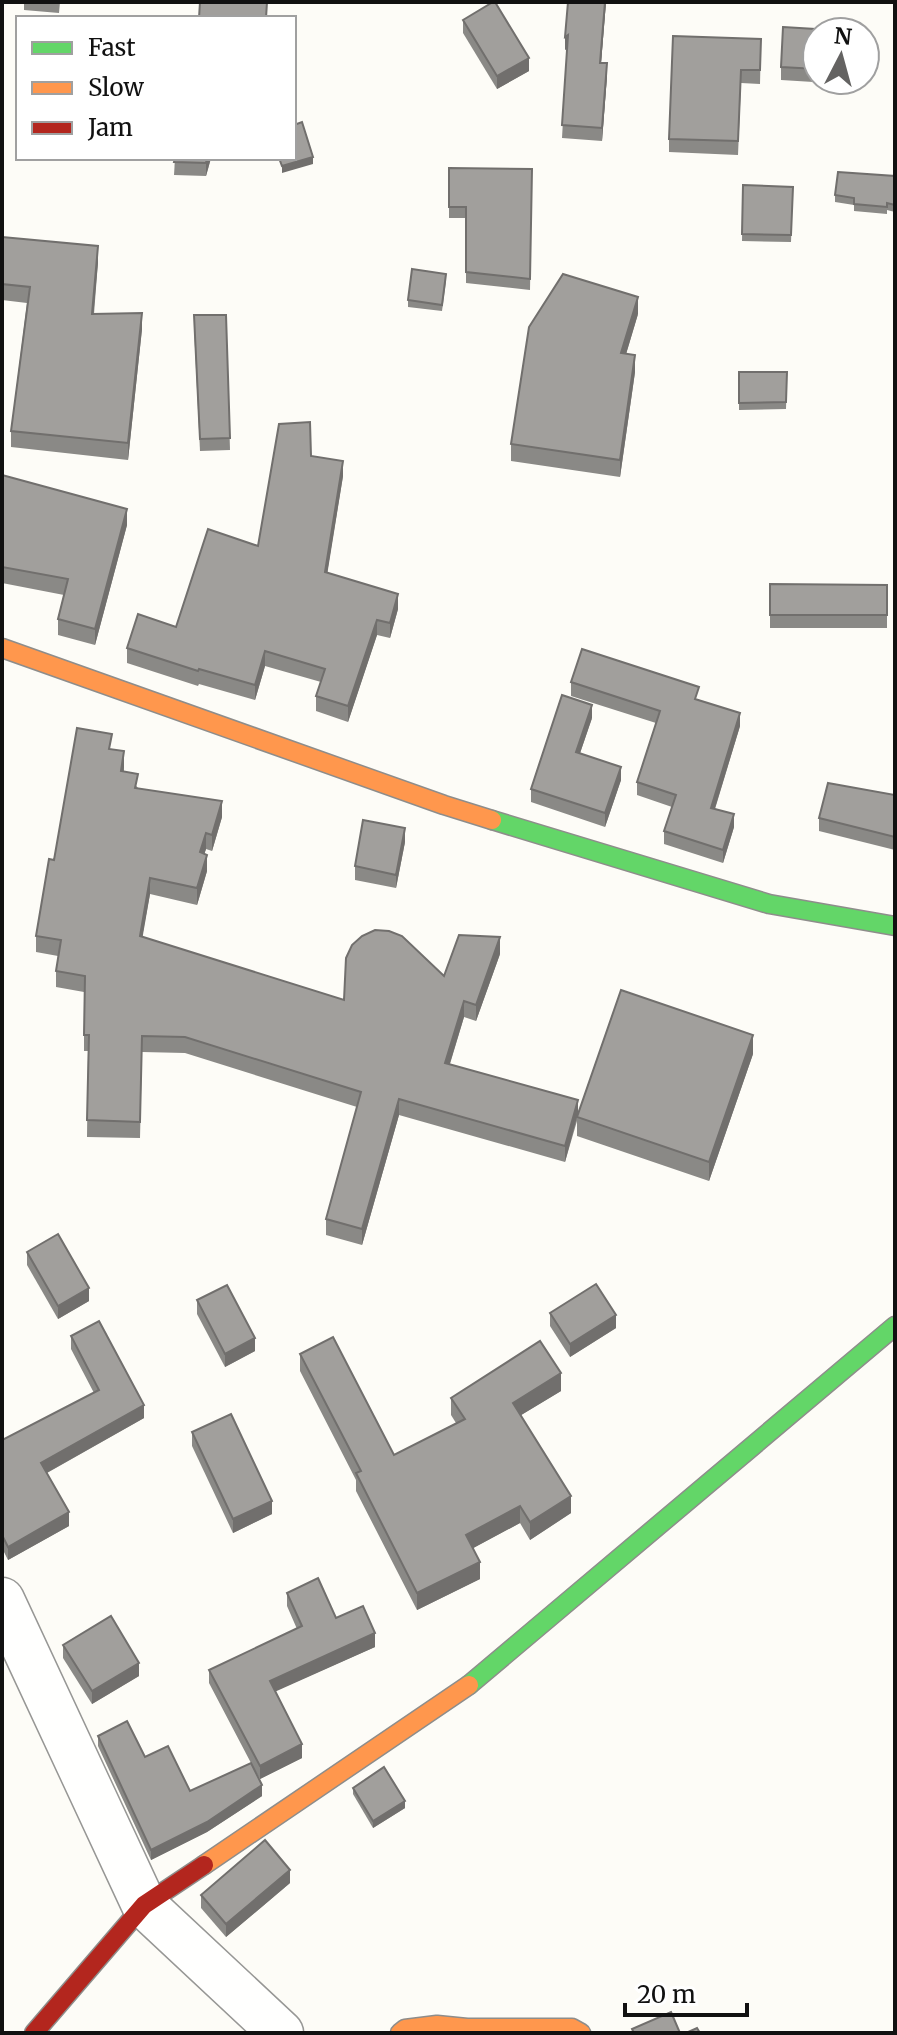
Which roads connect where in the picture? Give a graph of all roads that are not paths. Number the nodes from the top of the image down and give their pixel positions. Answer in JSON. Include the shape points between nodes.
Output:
{"nodes":[{"id":1,"x":2,"y":648,"type":"edge"},
{"id":2,"x":895,"y":926,"type":"edge"},
{"id":3,"x":895,"y":1326,"type":"edge"},
{"id":4,"x":2,"y":1600,"type":"edge"},
{"id":5,"x":144,"y":1905,"type":"junction"},
{"id":6,"x":34,"y":2033,"type":"edge"},
{"id":7,"x":281,"y":2033,"type":"edge"},
{"id":8,"x":400,"y":2033,"type":"edge"},
{"id":9,"x":581,"y":2033,"type":"edge"}],
"edges":[{"from":1,"to":2,"type":"street","via":[[444,805],[769,904]]},
{"from":3,"to":5,"type":"street","via":[[462,1691]]},
{"from":4,"to":5,"type":"street"},
{"from":5,"to":6,"type":"street"},
{"from":5,"to":7,"type":"street"},
{"from":8,"to":9,"type":"street","via":[[437,2025],[572,2028]]}]}
